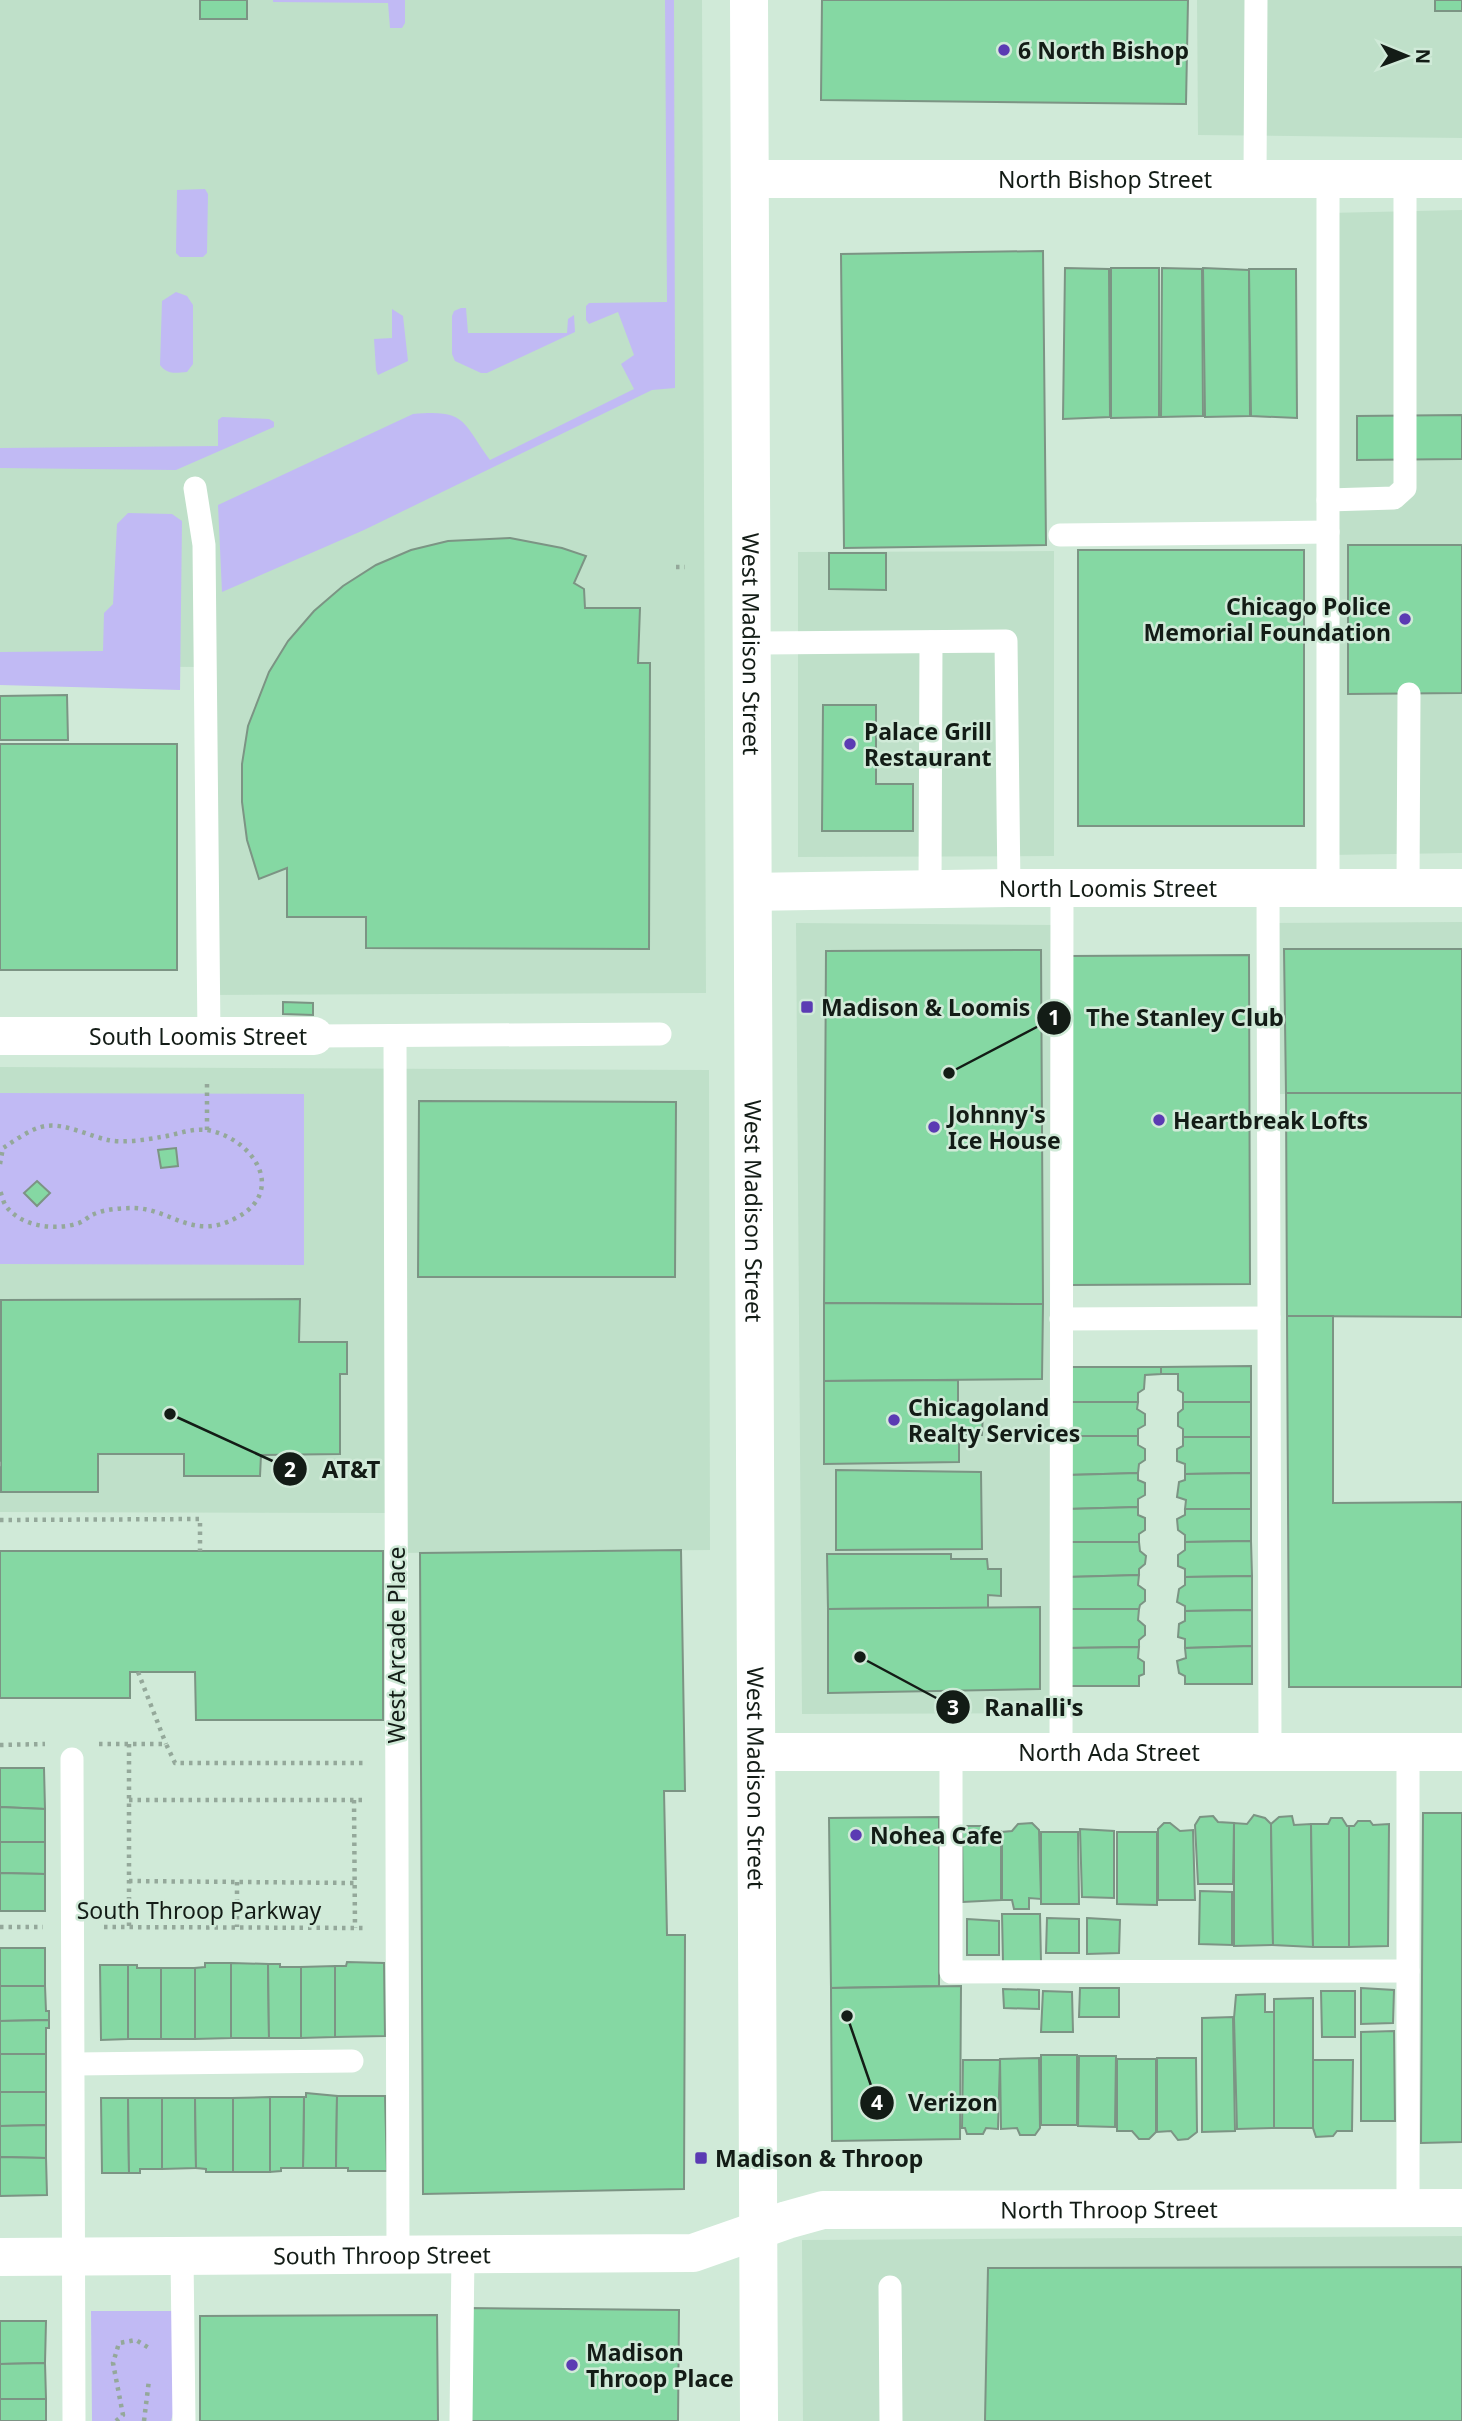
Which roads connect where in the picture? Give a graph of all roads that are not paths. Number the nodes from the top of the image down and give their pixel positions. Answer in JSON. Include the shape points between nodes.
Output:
{"nodes":[{"id":1,"x":749,"y":0,"type":"edge"},
{"id":2,"x":1256,"y":0,"type":"edge"},
{"id":3,"x":1255,"y":178,"type":"junction"},
{"id":4,"x":1462,"y":178,"type":"edge"},
{"id":5,"x":750,"y":179,"type":"junction"},
{"id":6,"x":1328,"y":179,"type":"junction"},
{"id":7,"x":1405,"y":179,"type":"junction"},
{"id":8,"x":195,"y":488,"type":"dead end"},
{"id":9,"x":1328,"y":500,"type":"junction"},
{"id":10,"x":1328,"y":532,"type":"junction"},
{"id":11,"x":1060,"y":535,"type":"dead end"},
{"id":12,"x":931,"y":642,"type":"junction"},
{"id":13,"x":752,"y":643,"type":"junction"},
{"id":14,"x":1409,"y":694,"type":"dead end"},
{"id":15,"x":1009,"y":888,"type":"junction"},
{"id":16,"x":1062,"y":888,"type":"junction"},
{"id":17,"x":1268,"y":888,"type":"junction"},
{"id":18,"x":1328,"y":888,"type":"junction"},
{"id":19,"x":1408,"y":888,"type":"junction"},
{"id":20,"x":1462,"y":888,"type":"edge"},
{"id":21,"x":930,"y":890,"type":"junction"},
{"id":22,"x":753,"y":892,"type":"junction"},
{"id":23,"x":660,"y":1034,"type":"dead end"},
{"id":24,"x":0,"y":1036,"type":"edge"},
{"id":25,"x":209,"y":1036,"type":"junction"},
{"id":26,"x":314,"y":1036,"type":"joint"},
{"id":27,"x":395,"y":1036,"type":"junction"},
{"id":28,"x":1269,"y":1318,"type":"junction"},
{"id":29,"x":1061,"y":1319,"type":"junction"},
{"id":30,"x":757,"y":1752,"type":"junction"},
{"id":31,"x":951,"y":1752,"type":"junction"},
{"id":32,"x":1061,"y":1752,"type":"junction"},
{"id":33,"x":1270,"y":1752,"type":"junction"},
{"id":34,"x":1408,"y":1752,"type":"junction"},
{"id":35,"x":1462,"y":1752,"type":"edge"},
{"id":36,"x":72,"y":1759,"type":"dead end"},
{"id":37,"x":1408,"y":1971,"type":"junction"},
{"id":38,"x":352,"y":2061,"type":"dead end"},
{"id":39,"x":74,"y":2064,"type":"junction"},
{"id":40,"x":1408,"y":2207,"type":"junction"},
{"id":41,"x":1462,"y":2208,"type":"edge"},
{"id":42,"x":758,"y":2230,"type":"junction"},
{"id":43,"x":398,"y":2253,"type":"junction"},
{"id":44,"x":463,"y":2253,"type":"junction"},
{"id":45,"x":182,"y":2256,"type":"junction"},
{"id":46,"x":0,"y":2257,"type":"edge"},
{"id":47,"x":74,"y":2257,"type":"junction"},
{"id":48,"x":890,"y":2287,"type":"dead end"},
{"id":49,"x":74,"y":2421,"type":"edge"},
{"id":50,"x":184,"y":2421,"type":"edge"},
{"id":51,"x":461,"y":2421,"type":"edge"},
{"id":52,"x":759,"y":2421,"type":"edge"},
{"id":53,"x":891,"y":2421,"type":"edge"}],
"edges":[{"from":1,"to":5,"type":"street","name":"West Madison Street"},
{"from":2,"to":3,"type":"lane"},
{"from":3,"to":5,"type":"street","name":"North Bishop Street"},
{"from":3,"to":6,"type":"street","name":"North Bishop Street"},
{"from":4,"to":7,"type":"street","name":"North Bishop Street"},
{"from":5,"to":13,"type":"street","name":"West Madison Street"},
{"from":6,"to":7,"type":"street","name":"North Bishop Street"},
{"from":6,"to":9,"type":"lane"},
{"from":7,"to":9,"type":"lane","via":[[1405,488],[1394,498]]},
{"from":8,"to":25,"type":"lane","via":[[204,545]]},
{"from":9,"to":10,"type":"lane"},
{"from":10,"to":11,"type":"lane"},
{"from":10,"to":18,"type":"lane"},
{"from":12,"to":13,"type":"lane"},
{"from":12,"to":15,"type":"lane","via":[[1006,641]]},
{"from":12,"to":21,"type":"lane"},
{"from":13,"to":22,"type":"street","name":"West Madison Street"},
{"from":14,"to":19,"type":"lane"},
{"from":15,"to":16,"type":"street","name":"North Loomis Street"},
{"from":15,"to":21,"type":"street","name":"North Loomis Street"},
{"from":16,"to":17,"type":"street","name":"North Loomis Street"},
{"from":16,"to":29,"type":"lane"},
{"from":17,"to":18,"type":"street","name":"North Loomis Street"},
{"from":17,"to":28,"type":"lane"},
{"from":18,"to":19,"type":"street","name":"North Loomis Street"},
{"from":19,"to":20,"type":"street","name":"North Loomis Street"},
{"from":21,"to":22,"type":"street","name":"North Loomis Street"},
{"from":22,"to":30,"type":"street","name":"West Madison Street"},
{"from":23,"to":27,"type":"lane","name":"South Loomis Street"},
{"from":24,"to":25,"type":"street","name":"South Loomis Street"},
{"from":25,"to":26,"type":"street","name":"South Loomis Street"},
{"from":26,"to":27,"type":"lane","name":"South Loomis Street"},
{"from":27,"to":43,"type":"lane","name":"West Arcade Place"},
{"from":28,"to":29,"type":"lane"},
{"from":28,"to":33,"type":"lane"},
{"from":29,"to":32,"type":"lane"},
{"from":30,"to":31,"type":"street","name":"North Ada Street"},
{"from":30,"to":42,"type":"street","name":"West Madison Street"},
{"from":31,"to":32,"type":"street","name":"North Ada Street"},
{"from":31,"to":37,"type":"lane","via":[[951,1972]]},
{"from":32,"to":33,"type":"street","name":"North Ada Street"},
{"from":33,"to":34,"type":"street","name":"North Ada Street"},
{"from":34,"to":35,"type":"street","name":"North Ada Street"},
{"from":34,"to":37,"type":"lane"},
{"from":36,"to":39,"type":"lane"},
{"from":37,"to":40,"type":"lane"},
{"from":38,"to":39,"type":"lane"},
{"from":39,"to":47,"type":"lane"},
{"from":40,"to":41,"type":"street","name":"North Throop Street"},
{"from":40,"to":42,"type":"street","name":"North Throop Street","via":[[823,2210]]},
{"from":42,"to":44,"type":"street","name":"South Throop Street","via":[[693,2253]]},
{"from":42,"to":52,"type":"street","name":"West Madison Street"},
{"from":43,"to":44,"type":"street","name":"South Throop Street"},
{"from":43,"to":45,"type":"street","name":"South Throop Street"},
{"from":44,"to":51,"type":"lane"},
{"from":45,"to":47,"type":"street","name":"South Throop Street"},
{"from":45,"to":50,"type":"lane"},
{"from":46,"to":47,"type":"street","name":"South Throop Street"},
{"from":47,"to":49,"type":"lane"},
{"from":48,"to":53,"type":"lane"}]}
